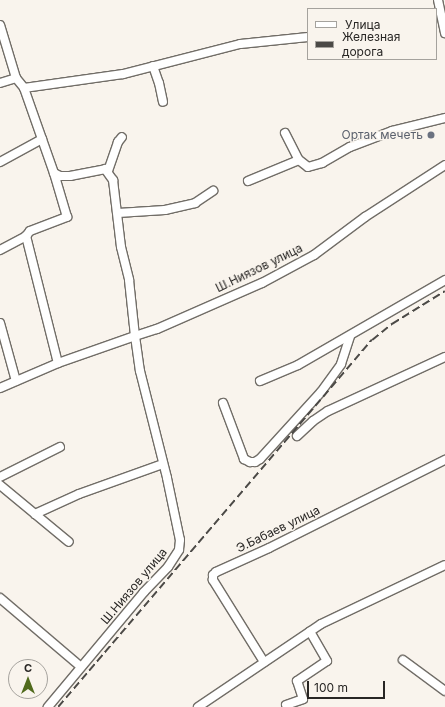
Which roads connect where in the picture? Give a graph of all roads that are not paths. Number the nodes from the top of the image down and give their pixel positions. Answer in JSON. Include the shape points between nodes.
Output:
{"nodes":[{"id":1,"x":438,"y":0,"type":"edge"},
{"id":2,"x":438,"y":17,"type":"edge"},
{"id":3,"x":0,"y":25,"type":"edge"},
{"id":4,"x":445,"y":33,"type":"edge"},
{"id":5,"x":307,"y":37,"type":"edge"},
{"id":6,"x":152,"y":66,"type":"junction"},
{"id":7,"x":16,"y":78,"type":"junction"},
{"id":8,"x":0,"y":83,"type":"edge"},
{"id":9,"x":24,"y":88,"type":"junction"},
{"id":10,"x":163,"y":102,"type":"dead end"},
{"id":11,"x":445,"y":118,"type":"edge"},
{"id":12,"x":285,"y":133,"type":"dead end"},
{"id":13,"x":122,"y":137,"type":"dead end"},
{"id":14,"x":42,"y":139,"type":"junction"},
{"id":15,"x":299,"y":160,"type":"junction"},
{"id":16,"x":0,"y":162,"type":"edge"},
{"id":17,"x":445,"y":165,"type":"edge"},
{"id":18,"x":108,"y":171,"type":"junction"},
{"id":19,"x":54,"y":173,"type":"junction"},
{"id":20,"x":248,"y":181,"type":"dead end"},
{"id":21,"x":213,"y":191,"type":"dead end"},
{"id":22,"x":118,"y":213,"type":"junction"},
{"id":23,"x":26,"y":236,"type":"junction"},
{"id":24,"x":0,"y":250,"type":"edge"},
{"id":25,"x":445,"y":280,"type":"edge"},
{"id":26,"x":0,"y":323,"type":"edge"},
{"id":27,"x":135,"y":336,"type":"junction"},
{"id":28,"x":350,"y":336,"type":"junction"},
{"id":29,"x":445,"y":357,"type":"edge"},
{"id":30,"x":58,"y":363,"type":"junction"},
{"id":31,"x":16,"y":381,"type":"junction"},
{"id":32,"x":260,"y":381,"type":"dead end"},
{"id":33,"x":0,"y":388,"type":"edge"},
{"id":34,"x":223,"y":403,"type":"dead end"},
{"id":35,"x":297,"y":436,"type":"dead end"},
{"id":36,"x":60,"y":447,"type":"dead end"},
{"id":37,"x":445,"y":460,"type":"edge"},
{"id":38,"x":163,"y":464,"type":"junction"},
{"id":39,"x":0,"y":477,"type":"edge"},
{"id":40,"x":0,"y":485,"type":"edge"},
{"id":41,"x":36,"y":514,"type":"junction"},
{"id":42,"x":69,"y":542,"type":"dead end"},
{"id":43,"x":445,"y":564,"type":"edge"},
{"id":44,"x":0,"y":598,"type":"edge"},
{"id":45,"x":310,"y":631,"type":"junction"},
{"id":46,"x":403,"y":660,"type":"dead end"},
{"id":47,"x":264,"y":662,"type":"junction"},
{"id":48,"x":81,"y":667,"type":"junction"},
{"id":49,"x":445,"y":691,"type":"edge"},
{"id":50,"x":286,"y":705,"type":"dead end"},
{"id":51,"x":48,"y":707,"type":"edge"},
{"id":52,"x":198,"y":707,"type":"edge"}],
"edges":[{"from":1,"to":2,"type":"street"},
{"from":2,"to":4,"type":"street"},
{"from":3,"to":7,"type":"street"},
{"from":5,"to":6,"type":"street","via":[[240,44]]},
{"from":6,"to":9,"type":"street","via":[[123,74]]},
{"from":6,"to":10,"type":"street","via":[[160,83]]},
{"from":7,"to":8,"type":"street"},
{"from":7,"to":9,"type":"street"},
{"from":9,"to":14,"type":"street"},
{"from":11,"to":15,"type":"street","via":[[392,131],[350,147],[322,163],[308,167]]},
{"from":12,"to":15,"type":"street"},
{"from":13,"to":18,"type":"street"},
{"from":14,"to":16,"type":"street"},
{"from":14,"to":19,"type":"street"},
{"from":15,"to":20,"type":"street"},
{"from":17,"to":27,"type":"street","name":"Ш.Ниязов улица","via":[[365,217],[314,255],[275,276],[157,329]]},
{"from":18,"to":19,"type":"street","via":[[91,170],[70,176]]},
{"from":18,"to":22,"type":"street","name":"Ш.Ниязов улица","via":[[113,180]]},
{"from":19,"to":23,"type":"street","via":[[67,217],[30,231]]},
{"from":21,"to":22,"type":"street","via":[[196,204],[165,210]]},
{"from":22,"to":27,"type":"street","name":"Ш.Ниязов улица"},
{"from":23,"to":24,"type":"street"},
{"from":23,"to":30,"type":"street"},
{"from":25,"to":28,"type":"street"},
{"from":26,"to":31,"type":"street"},
{"from":27,"to":30,"type":"street","name":"Ш.Ниязов улица"},
{"from":27,"to":38,"type":"street","name":"Ш.Ниязов улица","via":[[140,371]]},
{"from":28,"to":32,"type":"street","via":[[298,365]]},
{"from":28,"to":34,"type":"street","via":[[341,364],[320,392],[255,462],[244,459]]},
{"from":29,"to":35,"type":"street","via":[[328,411]]},
{"from":30,"to":31,"type":"street","name":"Ш.Ниязов улица"},
{"from":31,"to":33,"type":"street","name":"Ш.Ниязов улица"},
{"from":36,"to":39,"type":"street"},
{"from":37,"to":47,"type":"street","name":"Э.Бабаев улица","via":[[213,575],[213,580]]},
{"from":38,"to":41,"type":"street","via":[[85,491]]},
{"from":38,"to":48,"type":"street","name":"Ш.Ниязов улица","via":[[180,540],[179,550],[168,567]]},
{"from":40,"to":41,"type":"street"},
{"from":41,"to":42,"type":"street"},
{"from":43,"to":45,"type":"street","via":[[353,607]]},
{"from":44,"to":48,"type":"street"},
{"from":45,"to":47,"type":"street"},
{"from":45,"to":50,"type":"street","via":[[327,661],[297,681],[303,699]]},
{"from":46,"to":49,"type":"street"},
{"from":47,"to":52,"type":"street"},
{"from":48,"to":51,"type":"street"}]}
